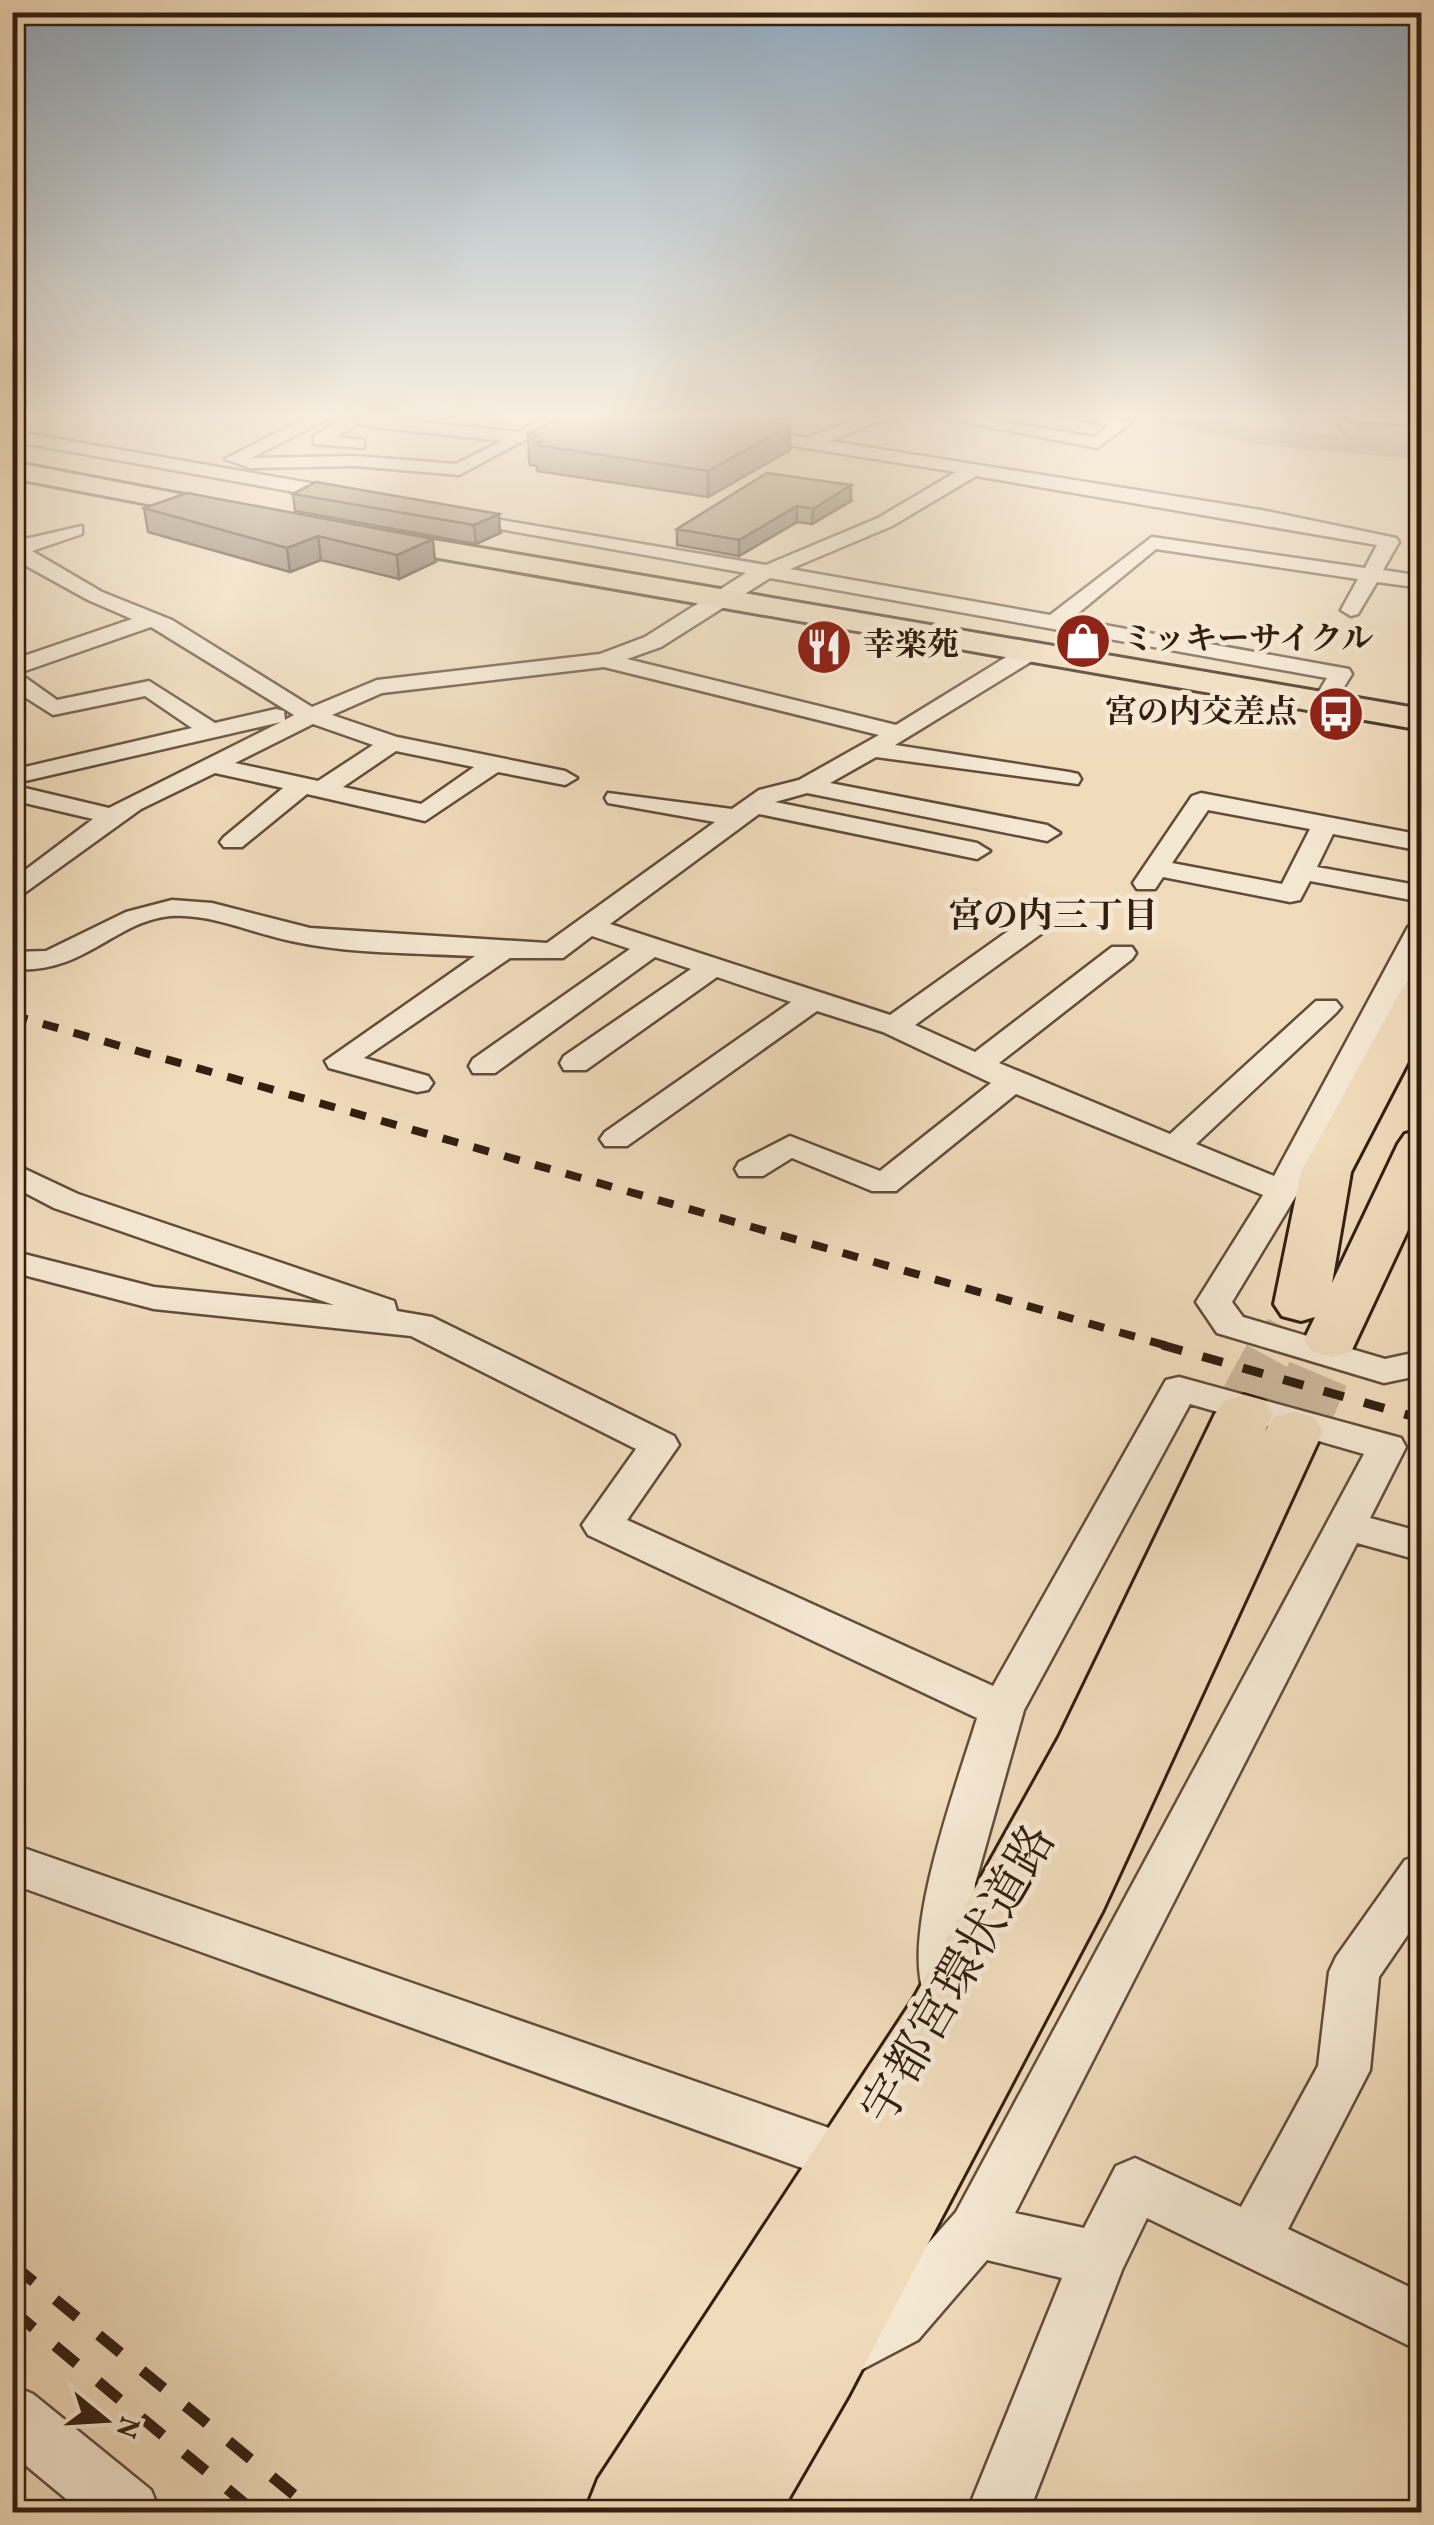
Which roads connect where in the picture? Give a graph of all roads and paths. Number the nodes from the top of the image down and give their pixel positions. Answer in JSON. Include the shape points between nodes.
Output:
{"nodes":[{"id":1,"x":60,"y":535,"type":"edge"},
{"id":2,"x":402,"y":535,"type":"edge"},
{"id":3,"x":563,"y":535,"type":"edge"},
{"id":4,"x":854,"y":535,"type":"edge"},
{"id":5,"x":1349,"y":535,"type":"edge"},
{"id":6,"x":14,"y":550,"type":"edge"},
{"id":7,"x":768,"y":571,"type":"junction"},
{"id":8,"x":1369,"y":576,"type":"junction"},
{"id":9,"x":1422,"y":582,"type":"edge"},
{"id":10,"x":718,"y":598,"type":"junction"},
{"id":11,"x":1351,"y":610,"type":"dead end"},
{"id":12,"x":151,"y":620,"type":"junction"},
{"id":13,"x":1058,"y":620,"type":"junction"},
{"id":14,"x":1029,"y":652,"type":"junction"},
{"id":15,"x":604,"y":660,"type":"junction"},
{"id":16,"x":12,"y":668,"type":"edge"},
{"id":17,"x":12,"y":678,"type":"edge"},
{"id":18,"x":1323,"y":703,"type":"junction"},
{"id":19,"x":306,"y":713,"type":"junction"},
{"id":20,"x":1422,"y":720,"type":"edge"},
{"id":21,"x":213,"y":732,"type":"junction"},
{"id":22,"x":896,"y":732,"type":"junction"},
{"id":23,"x":392,"y":744,"type":"junction"},
{"id":24,"x":866,"y":748,"type":"junction"},
{"id":25,"x":213,"y":764,"type":"junction"},
{"id":26,"x":494,"y":764,"type":"junction"},
{"id":27,"x":12,"y":777,"type":"edge"},
{"id":28,"x":565,"y":778,"type":"dead end"},
{"id":29,"x":1070,"y":779,"type":"dead end"},
{"id":30,"x":807,"y":786,"type":"junction"},
{"id":31,"x":312,"y":787,"type":"junction"},
{"id":32,"x":12,"y":792,"type":"edge"},
{"id":33,"x":618,"y":798,"type":"dead end"},
{"id":34,"x":746,"y":811,"type":"junction"},
{"id":35,"x":112,"y":816,"type":"junction"},
{"id":36,"x":1325,"y":824,"type":"junction"},
{"id":37,"x":1046,"y":833,"type":"dead end"},
{"id":38,"x":233,"y":842,"type":"dead end"},
{"id":39,"x":1422,"y":843,"type":"edge"},
{"id":40,"x":977,"y":851,"type":"dead end"},
{"id":41,"x":26,"y":870,"type":"edge"},
{"id":42,"x":1302,"y":872,"type":"junction"},
{"id":43,"x":12,"y":894,"type":"edge"},
{"id":44,"x":1422,"y":894,"type":"edge"},
{"id":45,"x":1035,"y":925,"type":"dead end"},
{"id":46,"x":592,"y":927,"type":"junction"},
{"id":47,"x":1422,"y":928,"type":"edge"},
{"id":48,"x":652,"y":947,"type":"junction"},
{"id":49,"x":504,"y":949,"type":"junction"},
{"id":50,"x":1122,"y":953,"type":"dead end"},
{"id":51,"x":12,"y":960,"type":"edge"},
{"id":52,"x":713,"y":967,"type":"junction"},
{"id":53,"x":1422,"y":992,"type":"edge"},
{"id":54,"x":812,"y":1000,"type":"junction"},
{"id":55,"x":1326,"y":1007,"type":"dead end"},
{"id":56,"x":894,"y":1026,"type":"junction"},
{"id":57,"x":1422,"y":1053,"type":"edge"},
{"id":58,"x":575,"y":1063,"type":"dead end"},
{"id":59,"x":978,"y":1065,"type":"junction"},
{"id":60,"x":484,"y":1066,"type":"dead end"},
{"id":61,"x":1012,"y":1081,"type":"junction"},
{"id":62,"x":417,"y":1082,"type":"dead end"},
{"id":63,"x":616,"y":1138,"type":"dead end"},
{"id":64,"x":1422,"y":1144,"type":"edge"},
{"id":65,"x":1174,"y":1147,"type":"junction"},
{"id":66,"x":750,"y":1169,"type":"dead end"},
{"id":67,"x":12,"y":1173,"type":"edge"},
{"id":68,"x":1282,"y":1191,"type":"junction"},
{"id":69,"x":1422,"y":1231,"type":"edge"},
{"id":70,"x":12,"y":1261,"type":"edge"},
{"id":71,"x":420,"y":1324,"type":"junction"},
{"id":72,"x":1316,"y":1324,"type":"junction"},
{"id":73,"x":1422,"y":1363,"type":"edge"},
{"id":74,"x":1346,"y":1526,"type":"junction"},
{"id":75,"x":1422,"y":1548,"type":"edge"},
{"id":76,"x":1002,"y":1710,"type":"junction"},
{"id":77,"x":12,"y":1864,"type":"edge"},
{"id":78,"x":1422,"y":1874,"type":"edge"},
{"id":79,"x":941,"y":2022,"type":"junction"},
{"id":80,"x":854,"y":2162,"type":"junction"},
{"id":81,"x":976,"y":2230,"type":"junction"},
{"id":82,"x":1252,"y":2240,"type":"junction"},
{"id":83,"x":1098,"y":2259,"type":"junction"},
{"id":84,"x":1422,"y":2323,"type":"edge"},
{"id":85,"x":817,"y":2366,"type":"junction"},
{"id":86,"x":12,"y":2416,"type":"edge"},
{"id":87,"x":129,"y":2512,"type":"edge"},
{"id":88,"x":631,"y":2512,"type":"edge"},
{"id":89,"x":730,"y":2512,"type":"edge"},
{"id":90,"x":998,"y":2512,"type":"edge"}],
"edges":[{"from":1,"to":6,"type":"street"},
{"from":2,"to":10,"type":"highway"},
{"from":3,"to":7,"type":"street"},
{"from":4,"to":7,"type":"street"},
{"from":5,"to":8,"type":"street","via":[[1390,542]]},
{"from":6,"to":12,"type":"street"},
{"from":7,"to":10,"type":"street"},
{"from":7,"to":13,"type":"street"},
{"from":8,"to":9,"type":"street"},
{"from":8,"to":11,"type":"street"},
{"from":8,"to":13,"type":"street","via":[[1152,543]]},
{"from":10,"to":14,"type":"highway"},
{"from":10,"to":15,"type":"street","via":[[653,642]]},
{"from":12,"to":16,"type":"street"},
{"from":12,"to":19,"type":"street"},
{"from":13,"to":18,"type":"street","via":[[1341,674]]},
{"from":14,"to":18,"type":"highway"},
{"from":14,"to":22,"type":"street"},
{"from":15,"to":19,"type":"street","via":[[378,687]]},
{"from":15,"to":22,"type":"street"},
{"from":17,"to":21,"type":"street","via":[[53,708],[149,688]]},
{"from":18,"to":20,"type":"highway"},
{"from":19,"to":21,"type":"street"},
{"from":19,"to":23,"type":"street"},
{"from":19,"to":25,"type":"street"},
{"from":21,"to":27,"type":"street"},
{"from":22,"to":24,"type":"street"},
{"from":23,"to":26,"type":"street"},
{"from":23,"to":31,"type":"street"},
{"from":24,"to":29,"type":"street"},
{"from":24,"to":30,"type":"street"},
{"from":25,"to":31,"type":"street"},
{"from":25,"to":35,"type":"street"},
{"from":26,"to":28,"type":"street"},
{"from":26,"to":31,"type":"street","via":[[424,813]]},
{"from":30,"to":34,"type":"street","via":[[768,795]]},
{"from":30,"to":37,"type":"street"},
{"from":31,"to":38,"type":"street"},
{"from":32,"to":35,"type":"street"},
{"from":33,"to":34,"type":"street"},
{"from":34,"to":40,"type":"street"},
{"from":34,"to":46,"type":"street"},
{"from":35,"to":41,"type":"street"},
{"from":36,"to":39,"type":"street"},
{"from":36,"to":42,"type":"street"},
{"from":36,"to":42,"type":"street","via":[[1201,801],[1151,876],[1290,894]]},
{"from":41,"to":43,"type":"street"},
{"from":42,"to":44,"type":"street"},
{"from":45,"to":56,"type":"street"},
{"from":46,"to":48,"type":"street"},
{"from":46,"to":49,"type":"street","via":[[553,952]]},
{"from":47,"to":68,"type":"street"},
{"from":48,"to":52,"type":"street"},
{"from":48,"to":60,"type":"street"},
{"from":49,"to":51,"type":"street","via":[[306,936],[202,911],[154,911],[78,950]]},
{"from":49,"to":62,"type":"street","via":[[340,1061]]},
{"from":50,"to":59,"type":"street"},
{"from":52,"to":54,"type":"street"},
{"from":52,"to":58,"type":"street"},
{"from":53,"to":72,"type":"highway","via":[[1326,1172]]},
{"from":54,"to":56,"type":"street"},
{"from":54,"to":63,"type":"street"},
{"from":55,"to":65,"type":"street"},
{"from":56,"to":59,"type":"street"},
{"from":57,"to":72,"type":"highway"},
{"from":59,"to":61,"type":"street"},
{"from":61,"to":65,"type":"street"},
{"from":61,"to":66,"type":"street","via":[[884,1184],[790,1146]]},
{"from":64,"to":72,"type":"highway"},
{"from":65,"to":68,"type":"street"},
{"from":67,"to":71,"type":"street","via":[[66,1201]]},
{"from":68,"to":73,"type":"street","via":[[1214,1302],[1230,1325],[1384,1370]]},
{"from":69,"to":72,"type":"highway"},
{"from":70,"to":71,"type":"street","via":[[154,1298]]},
{"from":71,"to":76,"type":"street","via":[[660,1446],[602,1524]]},
{"from":74,"to":75,"type":"street"},
{"from":74,"to":76,"type":"street","via":[[1387,1447],[1179,1388]]},
{"from":74,"to":81,"type":"street"},
{"from":76,"to":79,"type":"street","via":[[951,1884]]},
{"from":77,"to":80,"type":"street"},
{"from":78,"to":82,"type":"street","via":[[1354,1972],[1344,2070]]},
{"from":79,"to":80,"type":"highway","name":"宇都宮環状道路"},
{"from":79,"to":85,"type":"highway","name":"宇都宮環状道路","via":[[1269,1423],[1077,1889]]},
{"from":80,"to":88,"type":"highway","name":"宇都宮環状道路"},
{"from":81,"to":83,"type":"street"},
{"from":81,"to":85,"type":"street","via":[[898,2320]]},
{"from":82,"to":83,"type":"street","via":[[1136,2184]]},
{"from":82,"to":84,"type":"street"},
{"from":83,"to":90,"type":"street"},
{"from":85,"to":89,"type":"highway","name":"宇都宮環状道路"},
{"from":86,"to":87,"type":"street"}]}
